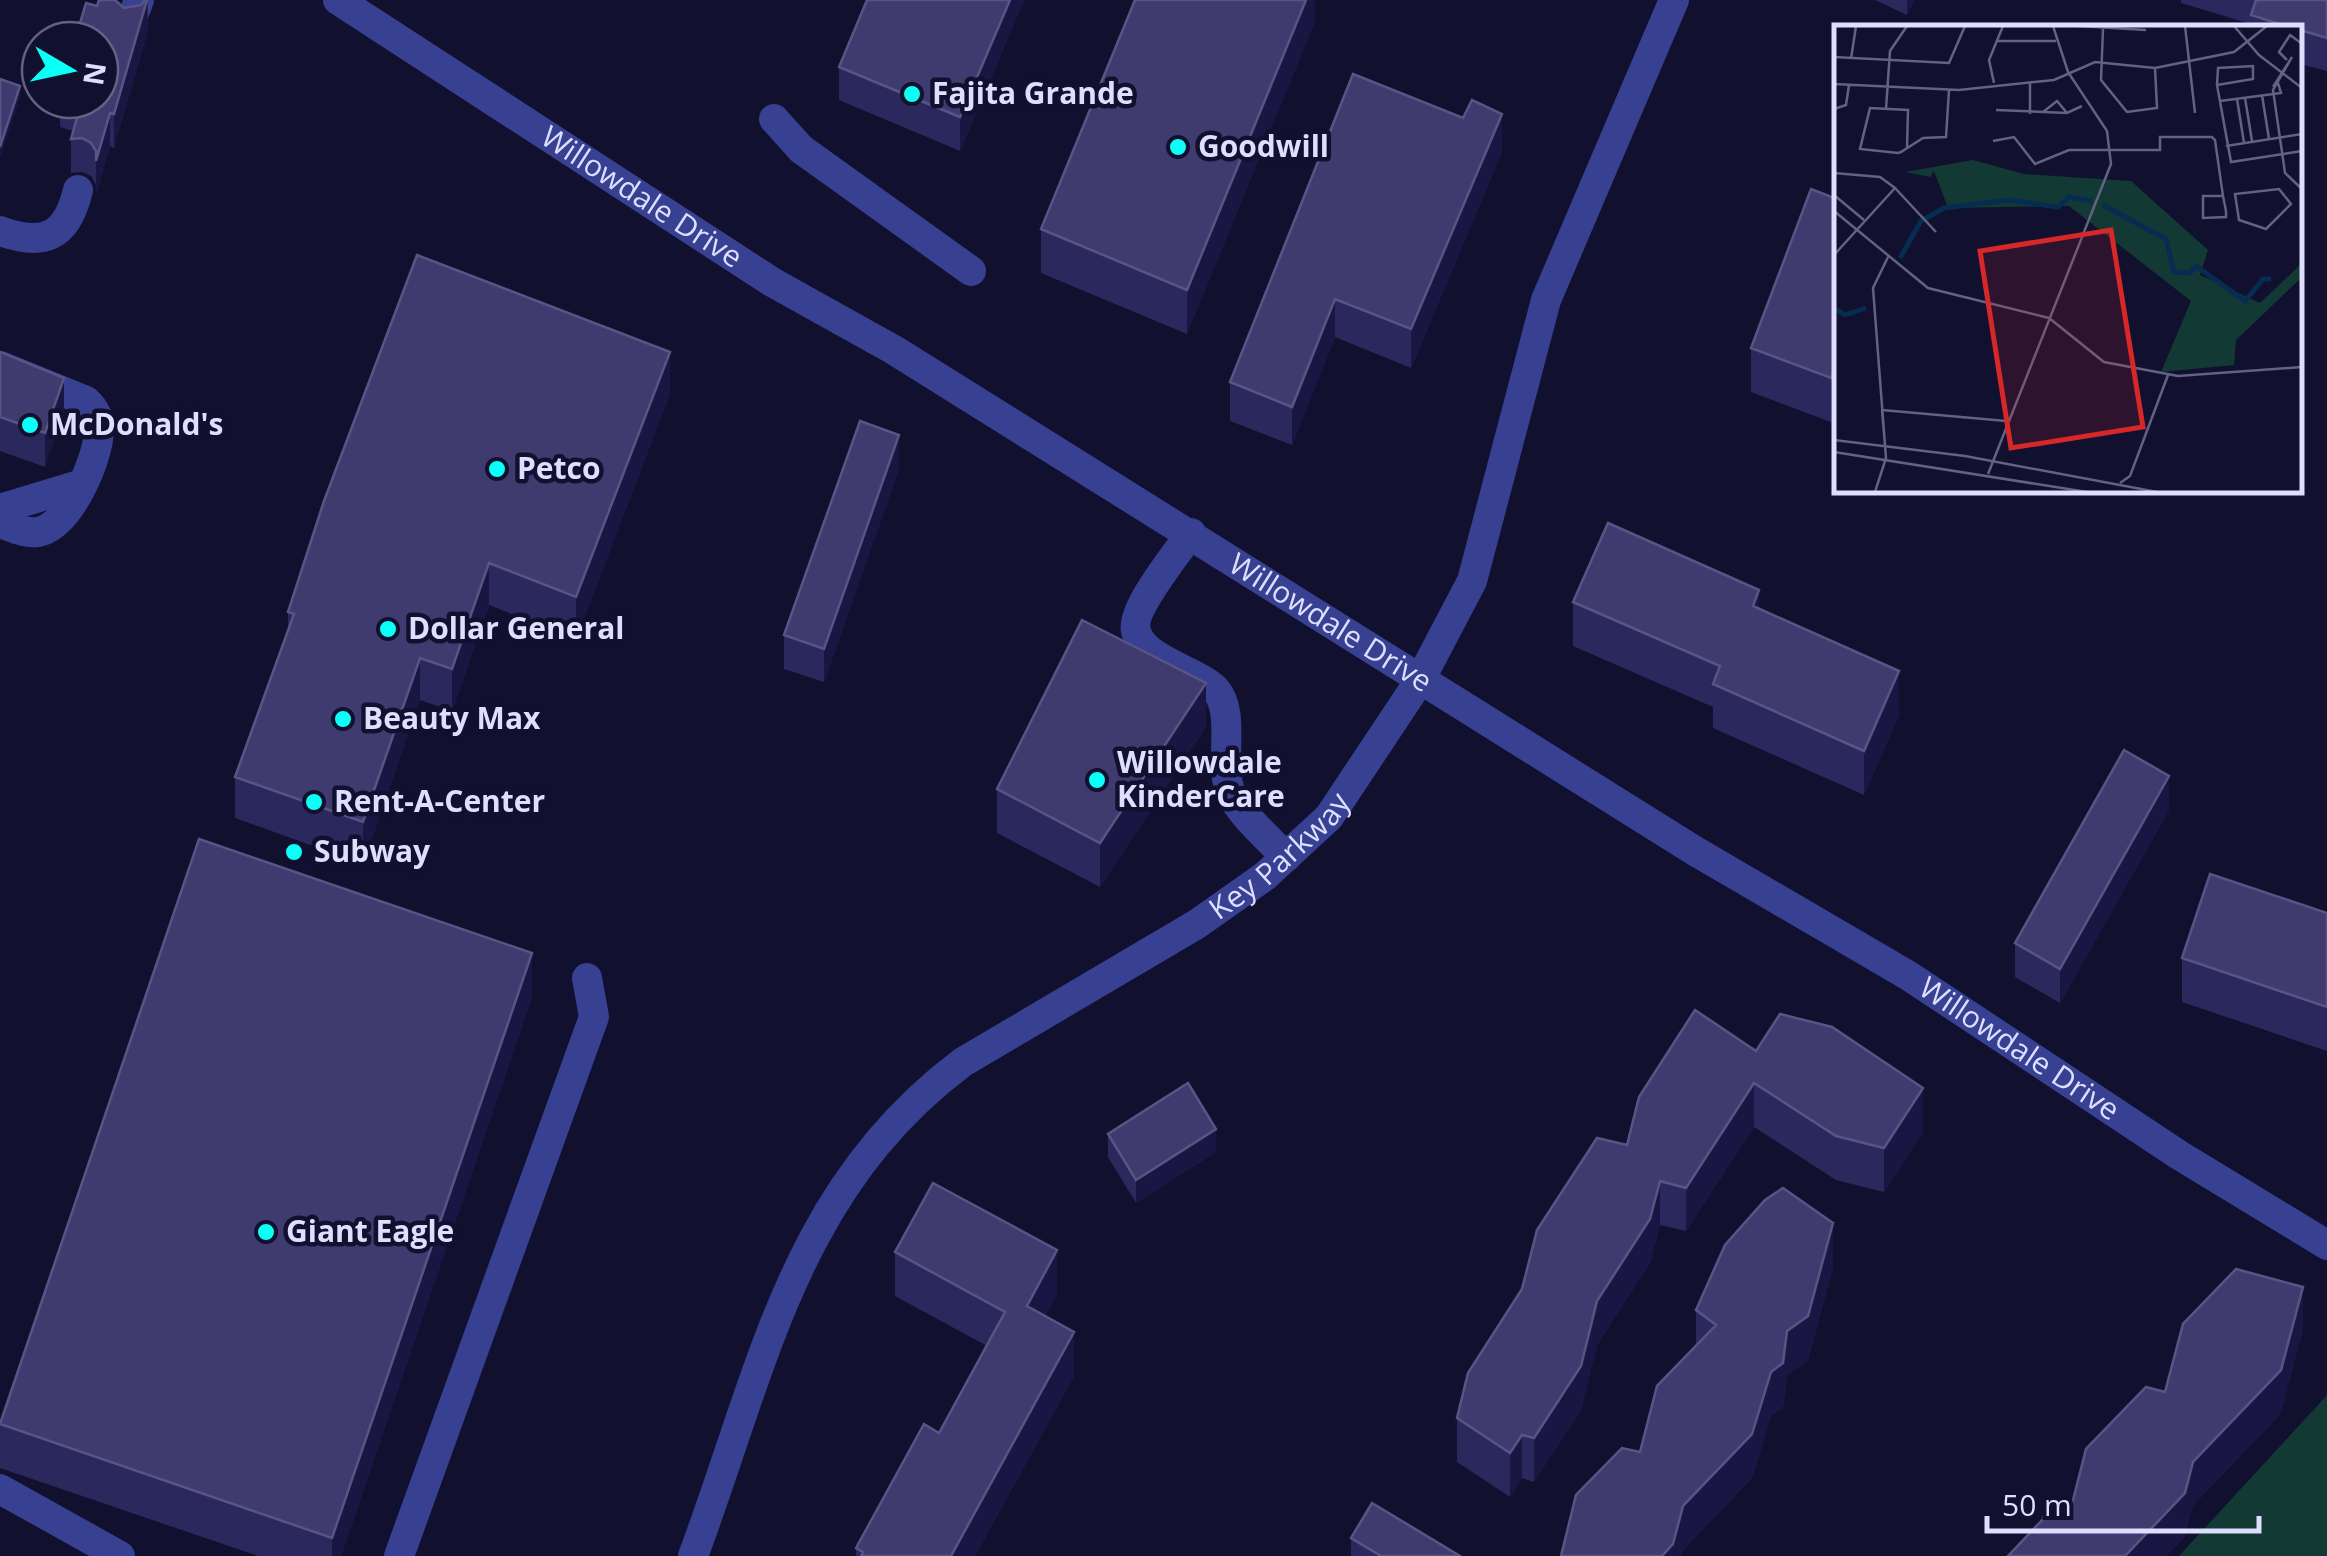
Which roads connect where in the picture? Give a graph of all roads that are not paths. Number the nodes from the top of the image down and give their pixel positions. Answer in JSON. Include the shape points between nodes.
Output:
{"nodes":[{"id":1,"x":338,"y":0,"type":"edge"},
{"id":2,"x":1674,"y":0,"type":"edge"},
{"id":3,"x":774,"y":120,"type":"dead end"},
{"id":4,"x":78,"y":190,"type":"dead end"},
{"id":5,"x":0,"y":231,"type":"edge"},
{"id":6,"x":971,"y":271,"type":"dead end"},
{"id":7,"x":0,"y":366,"type":"edge"},
{"id":8,"x":82,"y":484,"type":"junction"},
{"id":9,"x":0,"y":509,"type":"edge"},
{"id":10,"x":0,"y":524,"type":"edge"},
{"id":11,"x":1191,"y":533,"type":"junction"},
{"id":12,"x":1420,"y":680,"type":"junction"},
{"id":13,"x":1286,"y":857,"type":"junction"},
{"id":14,"x":587,"y":978,"type":"dead end"},
{"id":15,"x":2327,"y":1245,"type":"edge"},
{"id":16,"x":0,"y":1489,"type":"edge"},
{"id":17,"x":120,"y":1556,"type":"edge"},
{"id":18,"x":398,"y":1556,"type":"edge"},
{"id":19,"x":694,"y":1556,"type":"edge"}],
"edges":[{"from":1,"to":11,"type":"street","name":"Willowdale Drive","via":[[772,282]]},
{"from":2,"to":12,"type":"street","name":"Key Parkway","via":[[1546,300],[1472,580]]},
{"from":3,"to":6,"type":"street","via":[[801,149]]},
{"from":4,"to":5,"type":"street","via":[[72,216],[44,239]]},
{"from":7,"to":8,"type":"street","via":[[94,408],[100,431]]},
{"from":8,"to":9,"type":"street"},
{"from":8,"to":10,"type":"street","via":[[66,514],[48,528],[30,532]]},
{"from":11,"to":12,"type":"street","name":"Willowdale Drive"},
{"from":11,"to":13,"type":"street","via":[[1137,613],[1136,631],[1146,648],[1215,690],[1224,707],[1232,797]]},
{"from":12,"to":13,"type":"street","name":"Key Parkway","via":[[1329,817]]},
{"from":12,"to":15,"type":"street","name":"Willowdale Drive","via":[[1910,976],[2178,1155]]},
{"from":13,"to":19,"type":"street","name":"Key Parkway","via":[[1197,924],[963,1062],[884,1132],[815,1232],[780,1305]]},
{"from":14,"to":18,"type":"street","via":[[594,1016]]},
{"from":16,"to":17,"type":"street"}]}
